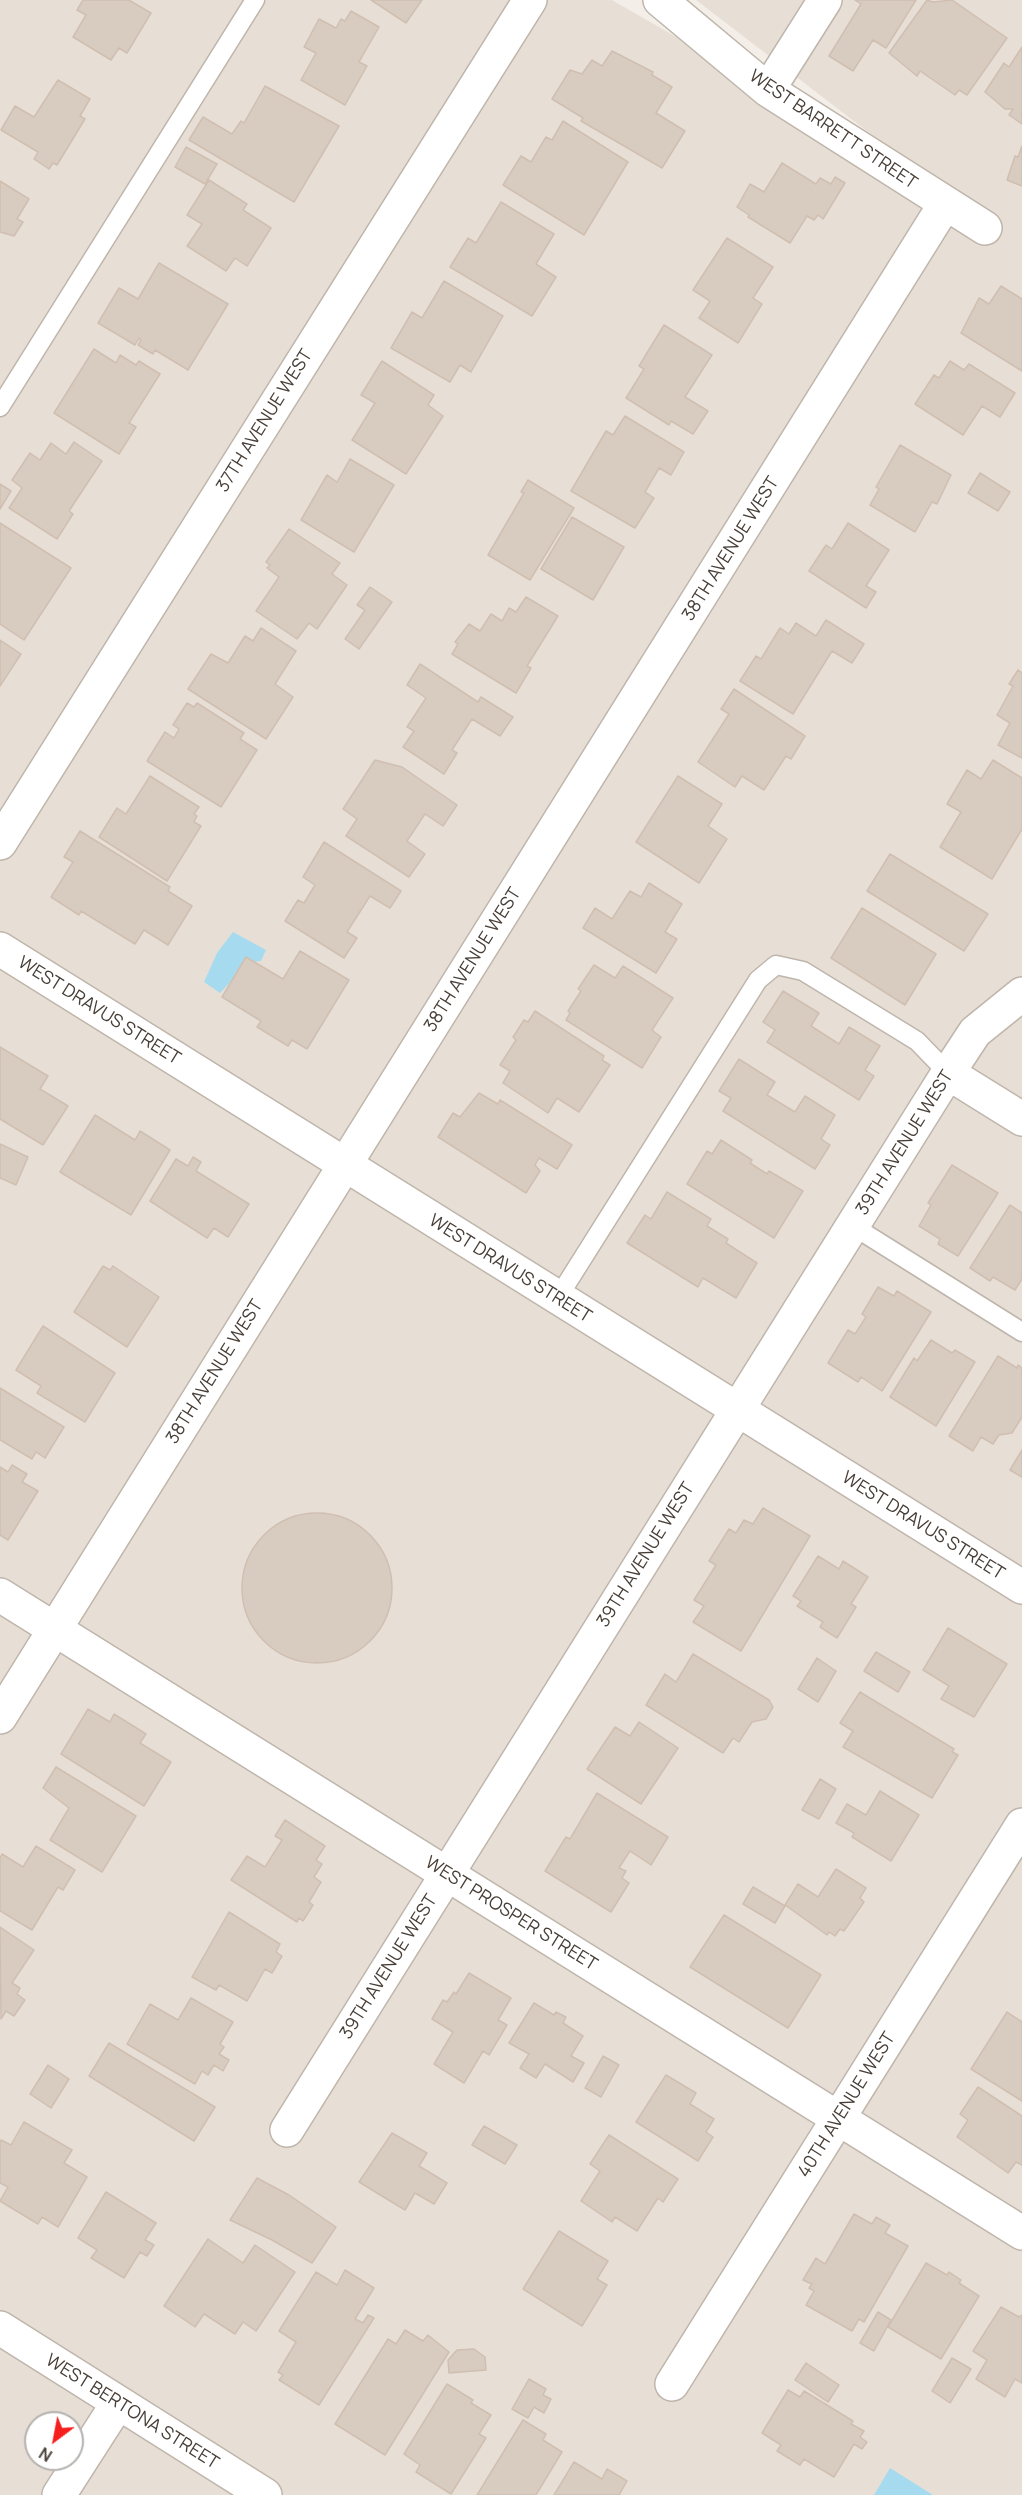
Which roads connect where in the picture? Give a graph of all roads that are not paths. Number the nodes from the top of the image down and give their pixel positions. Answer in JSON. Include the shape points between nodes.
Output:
{"nodes":[{"id":1,"x":255,"y":0,"type":"edge"},
{"id":2,"x":530,"y":0,"type":"edge"},
{"id":3,"x":660,"y":0,"type":"edge"},
{"id":4,"x":825,"y":0,"type":"edge"},
{"id":5,"x":768,"y":90,"type":"junction"},
{"id":6,"x":945,"y":204,"type":"junction"},
{"id":7,"x":985,"y":228,"type":"dead end"},
{"id":8,"x":0,"y":407,"type":"edge"},
{"id":9,"x":0,"y":843,"type":"edge"},
{"id":10,"x":0,"y":949,"type":"edge"},
{"id":11,"x":1022,"y":994,"type":"edge"},
{"id":12,"x":948,"y":1073,"type":"junction"},
{"id":13,"x":1022,"y":1119,"type":"edge"},
{"id":14,"x":345,"y":1164,"type":"junction"},
{"id":15,"x":853,"y":1226,"type":"junction"},
{"id":16,"x":557,"y":1299,"type":"junction"},
{"id":17,"x":1022,"y":1332,"type":"edge"},
{"id":18,"x":737,"y":1410,"type":"junction"},
{"id":19,"x":1022,"y":1587,"type":"edge"},
{"id":20,"x":0,"y":1595,"type":"edge"},
{"id":21,"x":54,"y":1629,"type":"junction"},
{"id":22,"x":0,"y":1717,"type":"edge"},
{"id":23,"x":1022,"y":1825,"type":"edge"},
{"id":24,"x":446,"y":1875,"type":"junction"},
{"id":25,"x":838,"y":2118,"type":"junction"},
{"id":26,"x":287,"y":2130,"type":"dead end"},
{"id":27,"x":1022,"y":2233,"type":"edge"},
{"id":28,"x":0,"y":2328,"type":"edge"},
{"id":29,"x":672,"y":2384,"type":"dead end"},
{"id":30,"x":118,"y":2403,"type":"junction"},
{"id":31,"x":59,"y":2495,"type":"edge"},
{"id":32,"x":265,"y":2495,"type":"edge"}],
"edges":[{"from":1,"to":8,"type":"lane"},
{"from":2,"to":9,"type":"street","name":"37TH AVENUE WEST"},
{"from":3,"to":5,"type":"street","name":"WEST BARRETT STREET"},
{"from":4,"to":5,"type":"street"},
{"from":5,"to":6,"type":"street","name":"WEST BARRETT STREET"},
{"from":6,"to":7,"type":"street","name":"WEST BARRETT STREET"},
{"from":6,"to":14,"type":"street","name":"38TH AVENUE WEST"},
{"from":10,"to":14,"type":"street","name":"WEST DRAVUS STREET"},
{"from":11,"to":12,"type":"street","name":"39TH AVENUE WEST","via":[[975,1032]]},
{"from":12,"to":13,"type":"street"},
{"from":12,"to":15,"type":"street","name":"39TH AVENUE WEST"},
{"from":12,"to":16,"type":"lane","via":[[917,1041],[803,971],[776,965],[758,980]]},
{"from":14,"to":16,"type":"street","name":"WEST DRAVUS STREET"},
{"from":14,"to":21,"type":"street","name":"38TH AVENUE WEST"},
{"from":15,"to":17,"type":"lane"},
{"from":15,"to":18,"type":"street","name":"39TH AVENUE WEST"},
{"from":16,"to":18,"type":"street","name":"WEST DRAVUS STREET"},
{"from":18,"to":19,"type":"street","name":"WEST DRAVUS STREET"},
{"from":18,"to":24,"type":"street","name":"39TH AVENUE WEST"},
{"from":20,"to":21,"type":"street","name":"WEST PROSPER STREET"},
{"from":21,"to":22,"type":"street","name":"38TH AVENUE WEST"},
{"from":21,"to":24,"type":"street","name":"WEST PROSPER STREET"},
{"from":23,"to":25,"type":"street","name":"40TH AVENUE WEST"},
{"from":24,"to":25,"type":"street","name":"WEST PROSPER STREET"},
{"from":24,"to":26,"type":"street","name":"39TH AVENUE WEST"},
{"from":25,"to":27,"type":"street","name":"WEST PROSPER STREET"},
{"from":25,"to":29,"type":"street","name":"40TH AVENUE WEST"},
{"from":28,"to":30,"type":"street","name":"WEST BERTONA STREET"},
{"from":30,"to":31,"type":"street"},
{"from":30,"to":32,"type":"street","name":"WEST BERTONA STREET"}]}
